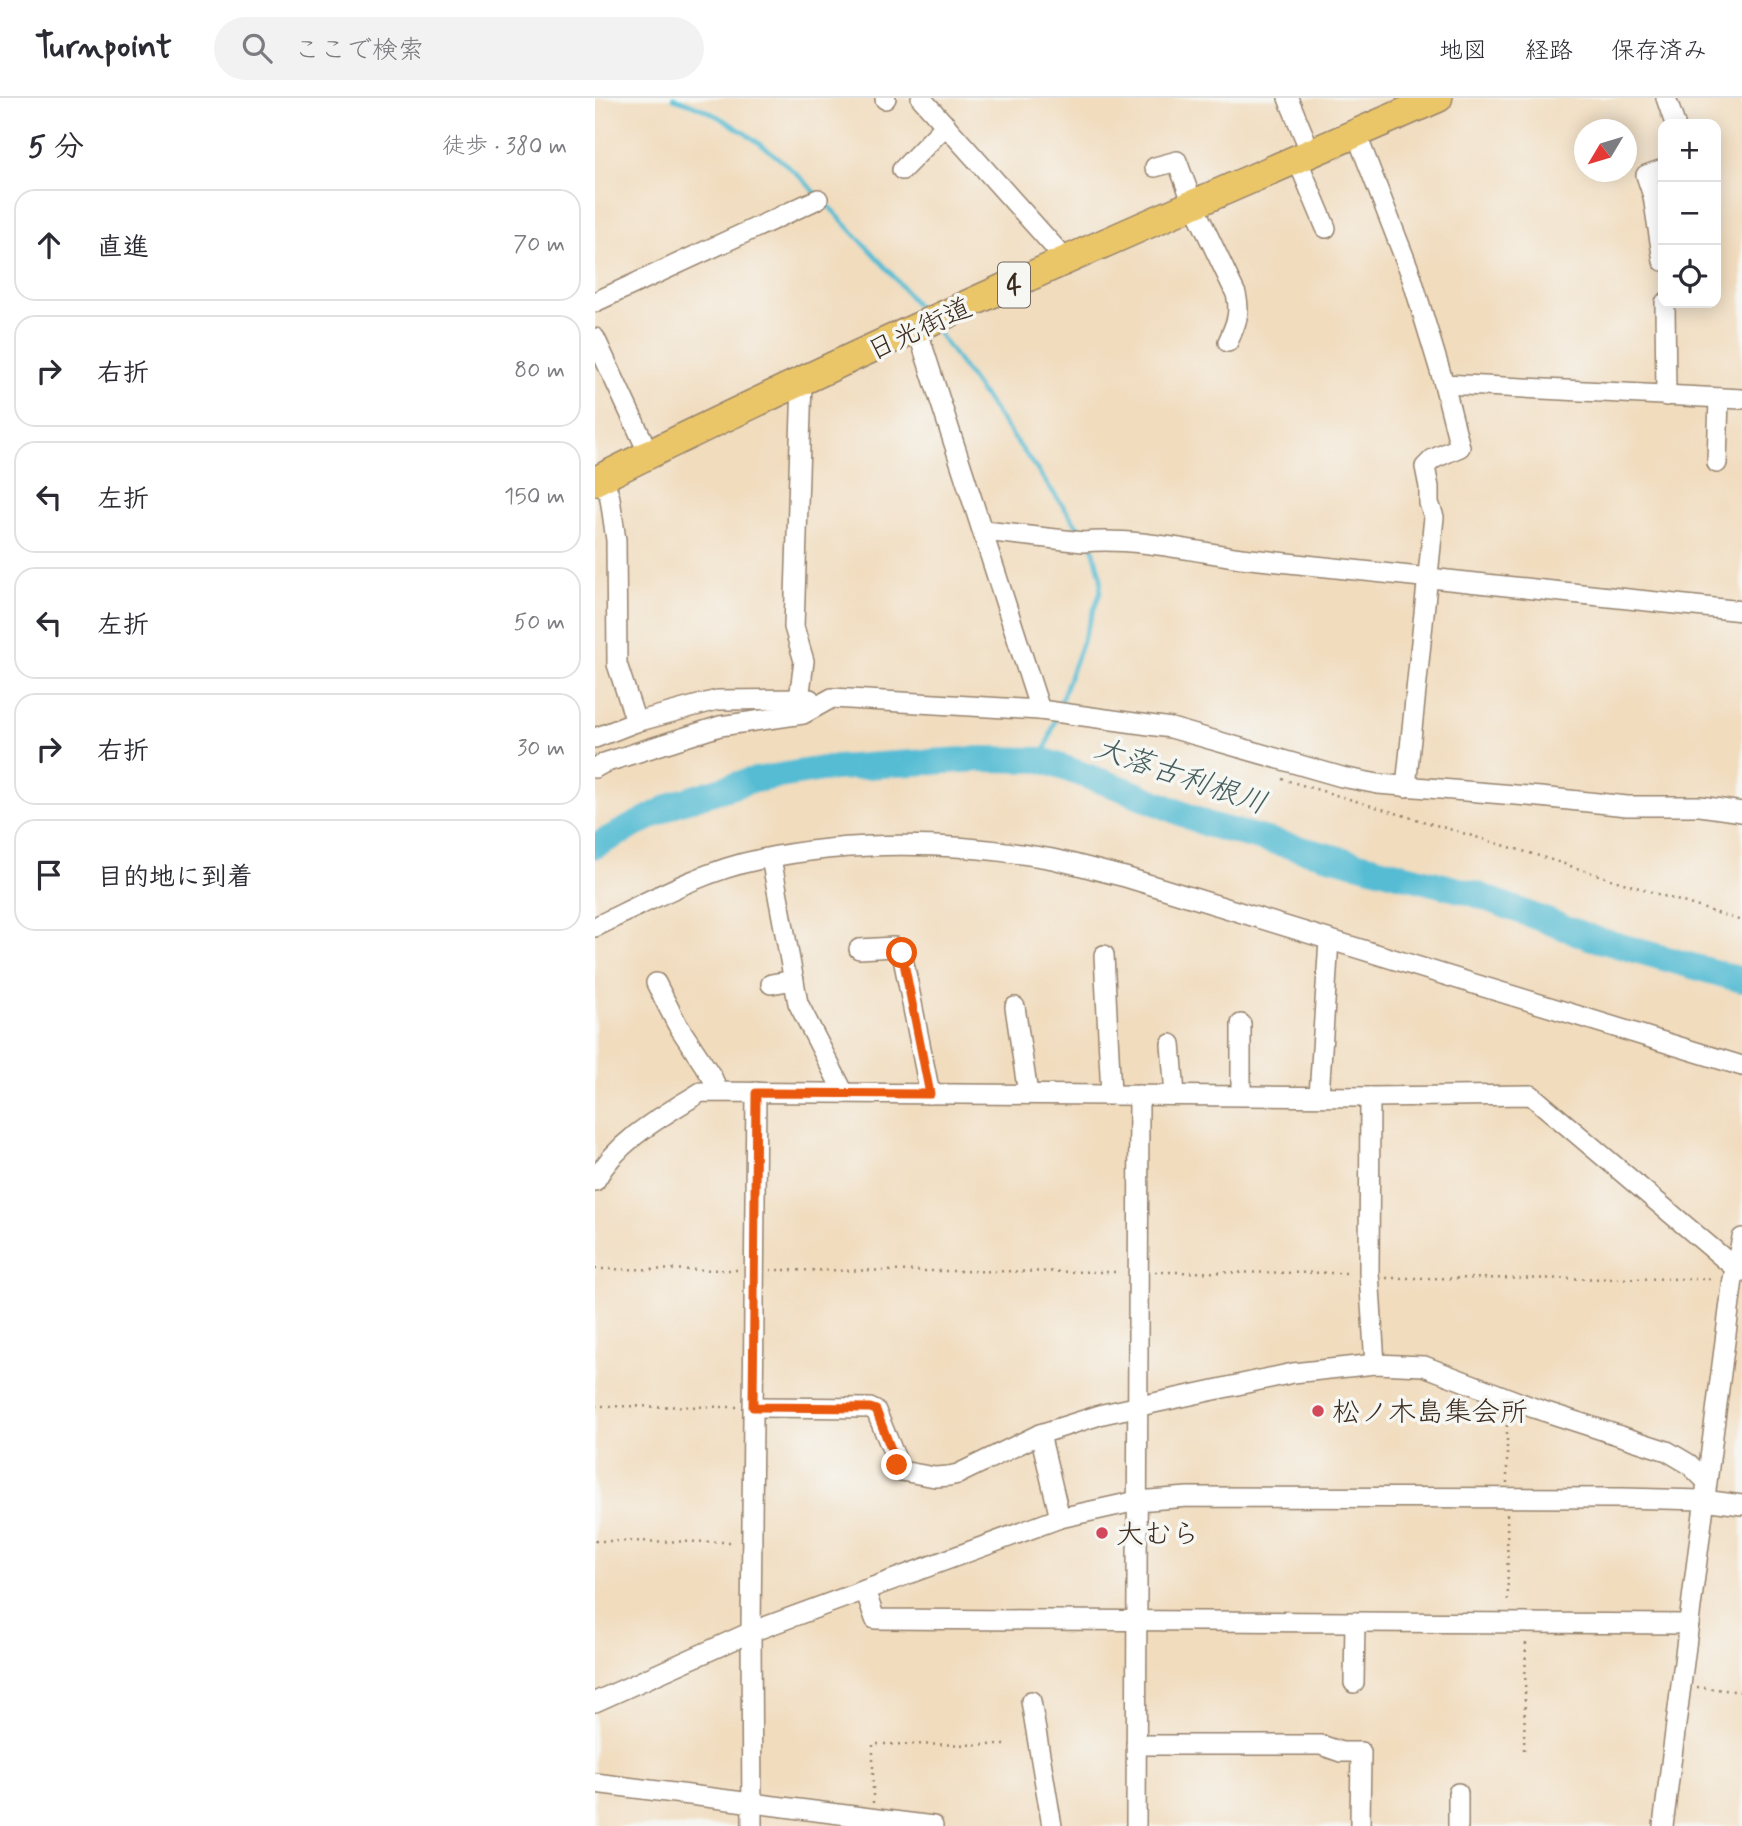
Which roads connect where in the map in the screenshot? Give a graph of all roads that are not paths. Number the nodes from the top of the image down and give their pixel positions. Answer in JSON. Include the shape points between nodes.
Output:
{"nodes":[{"id":1,"x":921,"y":98,"type":"edge"},
{"id":2,"x":1288,"y":98,"type":"edge"},
{"id":3,"x":1438,"y":98,"type":"edge"},
{"id":4,"x":1666,"y":98,"type":"edge"},
{"id":5,"x":1673,"y":119,"type":"edge"},
{"id":6,"x":946,"y":125,"type":"junction"},
{"id":7,"x":1356,"y":133,"type":"junction"},
{"id":8,"x":1304,"y":156,"type":"junction"},
{"id":9,"x":1155,"y":167,"type":"dead end"},
{"id":10,"x":902,"y":170,"type":"dead end"},
{"id":11,"x":1658,"y":171,"type":"edge"},
{"id":12,"x":818,"y":200,"type":"dead end"},
{"id":13,"x":1193,"y":204,"type":"junction"},
{"id":14,"x":1327,"y":228,"type":"dead end"},
{"id":15,"x":1661,"y":245,"type":"edge"},
{"id":16,"x":1067,"y":261,"type":"junction"},
{"id":17,"x":595,"y":302,"type":"edge"},
{"id":18,"x":1665,"y":308,"type":"edge"},
{"id":19,"x":917,"y":329,"type":"junction"},
{"id":20,"x":595,"y":338,"type":"edge"},
{"id":21,"x":1228,"y":342,"type":"dead end"},
{"id":22,"x":802,"y":382,"type":"junction"},
{"id":23,"x":1444,"y":384,"type":"junction"},
{"id":24,"x":1666,"y":396,"type":"junction"},
{"id":25,"x":1719,"y":398,"type":"junction"},
{"id":26,"x":1742,"y":399,"type":"edge"},
{"id":27,"x":649,"y":454,"type":"junction"},
{"id":28,"x":1717,"y":463,"type":"dead end"},
{"id":29,"x":599,"y":479,"type":"edge"},
{"id":30,"x":984,"y":531,"type":"junction"},
{"id":31,"x":1428,"y":578,"type":"junction"},
{"id":32,"x":1742,"y":611,"type":"edge"},
{"id":33,"x":832,"y":698,"type":"junction"},
{"id":34,"x":799,"y":699,"type":"junction"},
{"id":35,"x":1040,"y":710,"type":"junction"},
{"id":36,"x":636,"y":722,"type":"junction"},
{"id":37,"x":596,"y":737,"type":"edge"},
{"id":38,"x":600,"y":766,"type":"edge"},
{"id":39,"x":1406,"y":786,"type":"junction"},
{"id":40,"x":1742,"y":812,"type":"edge"},
{"id":41,"x":771,"y":858,"type":"junction"},
{"id":42,"x":595,"y":927,"type":"edge"},
{"id":43,"x":1329,"y":940,"type":"junction"},
{"id":44,"x":859,"y":949,"type":"dead end"},
{"id":45,"x":1104,"y":955,"type":"dead end"},
{"id":46,"x":794,"y":981,"type":"junction"},
{"id":47,"x":656,"y":983,"type":"dead end"},
{"id":48,"x":771,"y":984,"type":"dead end"},
{"id":49,"x":1015,"y":1007,"type":"dead end"},
{"id":50,"x":1241,"y":1024,"type":"dead end"},
{"id":51,"x":1171,"y":1044,"type":"dead end"},
{"id":52,"x":1742,"y":1066,"type":"edge"},
{"id":53,"x":718,"y":1091,"type":"junction"},
{"id":54,"x":756,"y":1093,"type":"junction"},
{"id":55,"x":843,"y":1093,"type":"junction"},
{"id":56,"x":930,"y":1094,"type":"junction"},
{"id":57,"x":1028,"y":1094,"type":"junction"},
{"id":58,"x":1111,"y":1094,"type":"junction"},
{"id":59,"x":1139,"y":1095,"type":"junction"},
{"id":60,"x":1175,"y":1095,"type":"junction"},
{"id":61,"x":1241,"y":1096,"type":"junction"},
{"id":62,"x":1319,"y":1096,"type":"junction"},
{"id":63,"x":1370,"y":1097,"type":"junction"},
{"id":64,"x":595,"y":1181,"type":"edge"},
{"id":65,"x":1742,"y":1238,"type":"edge"},
{"id":66,"x":1736,"y":1272,"type":"edge"},
{"id":67,"x":1374,"y":1364,"type":"junction"},
{"id":68,"x":753,"y":1407,"type":"junction"},
{"id":69,"x":1137,"y":1408,"type":"junction"},
{"id":70,"x":1040,"y":1434,"type":"junction"},
{"id":71,"x":1705,"y":1490,"type":"junction"},
{"id":72,"x":1137,"y":1501,"type":"junction"},
{"id":73,"x":1742,"y":1505,"type":"edge"},
{"id":74,"x":1060,"y":1518,"type":"junction"},
{"id":75,"x":865,"y":1590,"type":"junction"},
{"id":76,"x":1137,"y":1621,"type":"junction"},
{"id":77,"x":1355,"y":1622,"type":"junction"},
{"id":78,"x":1689,"y":1624,"type":"junction"},
{"id":79,"x":751,"y":1632,"type":"junction"},
{"id":80,"x":1354,"y":1683,"type":"dead end"},
{"id":81,"x":1031,"y":1701,"type":"dead end"},
{"id":82,"x":595,"y":1702,"type":"edge"},
{"id":83,"x":1136,"y":1745,"type":"junction"},
{"id":84,"x":595,"y":1783,"type":"edge"},
{"id":85,"x":1458,"y":1793,"type":"dead end"},
{"id":86,"x":752,"y":1803,"type":"junction"},
{"id":87,"x":752,"y":1826,"type":"edge"},
{"id":88,"x":933,"y":1826,"type":"edge"},
{"id":89,"x":1052,"y":1826,"type":"edge"},
{"id":90,"x":1136,"y":1826,"type":"edge"},
{"id":91,"x":1360,"y":1826,"type":"edge"},
{"id":92,"x":1458,"y":1826,"type":"edge"},
{"id":93,"x":1663,"y":1826,"type":"edge"}],
"edges":[{"from":1,"to":6,"type":"street"},
{"from":2,"to":8,"type":"street"},
{"from":3,"to":7,"type":"highway","name":"日光街道","number":"4"},
{"from":4,"to":5,"type":"street"},
{"from":6,"to":10,"type":"street"},
{"from":6,"to":16,"type":"street"},
{"from":7,"to":8,"type":"highway","name":"日光街道","number":"4"},
{"from":7,"to":23,"type":"street","via":[[1410,272]]},
{"from":8,"to":13,"type":"highway","name":"日光街道","number":"4"},
{"from":8,"to":14,"type":"street"},
{"from":9,"to":13,"type":"street","via":[[1178,160]]},
{"from":11,"to":15,"type":"street","via":[[1646,175]]},
{"from":12,"to":17,"type":"street"},
{"from":13,"to":16,"type":"highway","name":"日光街道","number":"4"},
{"from":13,"to":21,"type":"street","via":[[1239,306]]},
{"from":16,"to":19,"type":"highway","name":"日光街道","number":"4"},
{"from":18,"to":24,"type":"street"},
{"from":19,"to":22,"type":"highway","name":"日光街道","number":"4"},
{"from":19,"to":30,"type":"street"},
{"from":20,"to":27,"type":"street"},
{"from":22,"to":27,"type":"highway","name":"日光街道","number":"4"},
{"from":22,"to":34,"type":"street","via":[[794,627],[804,661]]},
{"from":23,"to":24,"type":"street"},
{"from":23,"to":31,"type":"street","via":[[1460,447],[1425,467],[1434,517]]},
{"from":24,"to":25,"type":"street"},
{"from":25,"to":26,"type":"street"},
{"from":25,"to":28,"type":"street"},
{"from":27,"to":29,"type":"highway","name":"日光街道","number":"4"},
{"from":29,"to":36,"type":"street","via":[[610,498],[615,540],[617,664]]},
{"from":30,"to":31,"type":"street","via":[[1160,546]]},
{"from":30,"to":35,"type":"street"},
{"from":31,"to":32,"type":"street"},
{"from":31,"to":39,"type":"street"},
{"from":33,"to":34,"type":"street"},
{"from":33,"to":35,"type":"street"},
{"from":33,"to":38,"type":"street","via":[[803,714],[720,726]]},
{"from":34,"to":36,"type":"street","via":[[717,700]]},
{"from":35,"to":39,"type":"street","via":[[1171,728],[1342,777]]},
{"from":36,"to":37,"type":"street"},
{"from":37,"to":38,"type":"street"},
{"from":39,"to":40,"type":"street"},
{"from":41,"to":42,"type":"street","via":[[682,885]]},
{"from":41,"to":43,"type":"street","via":[[871,846],[946,846],[1049,859],[1125,877]]},
{"from":41,"to":46,"type":"street"},
{"from":43,"to":52,"type":"street"},
{"from":43,"to":62,"type":"street"},
{"from":44,"to":56,"type":"street","via":[[894,947],[902,953]]},
{"from":45,"to":58,"type":"street"},
{"from":46,"to":48,"type":"street"},
{"from":46,"to":55,"type":"street","via":[[798,1003]]},
{"from":47,"to":53,"type":"street"},
{"from":49,"to":57,"type":"street"},
{"from":50,"to":61,"type":"street"},
{"from":51,"to":60,"type":"street"},
{"from":53,"to":54,"type":"street"},
{"from":53,"to":64,"type":"street","via":[[701,1092],[636,1134]]},
{"from":54,"to":55,"type":"street"},
{"from":54,"to":68,"type":"street"},
{"from":55,"to":56,"type":"street"},
{"from":56,"to":57,"type":"street"},
{"from":57,"to":58,"type":"street"},
{"from":58,"to":59,"type":"street"},
{"from":59,"to":60,"type":"street"},
{"from":59,"to":69,"type":"street"},
{"from":60,"to":61,"type":"street"},
{"from":61,"to":62,"type":"street"},
{"from":62,"to":63,"type":"street"},
{"from":63,"to":66,"type":"street","via":[[1531,1096]]},
{"from":63,"to":67,"type":"street","via":[[1369,1275]]},
{"from":65,"to":66,"type":"street"},
{"from":66,"to":71,"type":"street"},
{"from":67,"to":69,"type":"street","via":[[1293,1373]]},
{"from":67,"to":71,"type":"street","via":[[1424,1366],[1667,1451],[1689,1464]]},
{"from":68,"to":70,"type":"street","via":[[876,1410],[901,1471],[935,1477],[958,1474]]},
{"from":68,"to":79,"type":"street"},
{"from":69,"to":70,"type":"street"},
{"from":69,"to":72,"type":"street"},
{"from":70,"to":74,"type":"street"},
{"from":71,"to":72,"type":"street","via":[[1622,1498],[1188,1497]]},
{"from":71,"to":73,"type":"street"},
{"from":71,"to":78,"type":"street"},
{"from":72,"to":74,"type":"street"},
{"from":72,"to":76,"type":"street"},
{"from":74,"to":75,"type":"street"},
{"from":75,"to":76,"type":"street","via":[[875,1619]]},
{"from":75,"to":79,"type":"street"},
{"from":76,"to":77,"type":"street"},
{"from":76,"to":83,"type":"street"},
{"from":77,"to":78,"type":"street"},
{"from":77,"to":80,"type":"street"},
{"from":78,"to":93,"type":"street"},
{"from":79,"to":82,"type":"street"},
{"from":79,"to":86,"type":"street"},
{"from":81,"to":89,"type":"street"},
{"from":83,"to":90,"type":"street"},
{"from":83,"to":91,"type":"street","via":[[1321,1745],[1361,1752]]},
{"from":84,"to":86,"type":"street"},
{"from":85,"to":92,"type":"street"},
{"from":86,"to":87,"type":"street"},
{"from":86,"to":88,"type":"street"}]}
